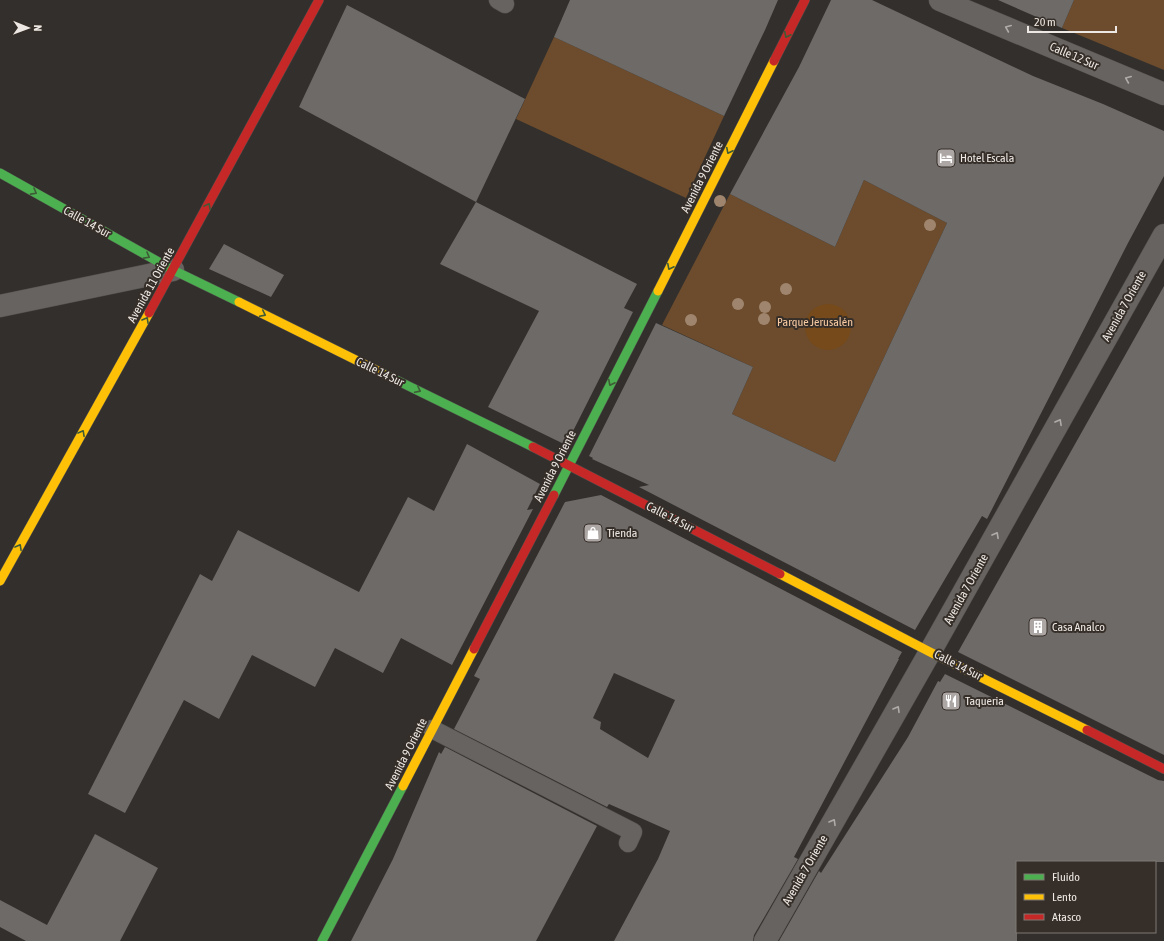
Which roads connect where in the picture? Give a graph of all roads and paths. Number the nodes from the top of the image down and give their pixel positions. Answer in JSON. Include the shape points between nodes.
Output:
{"nodes":[{"id":1,"x":319,"y":0,"type":"edge"},
{"id":2,"x":805,"y":0,"type":"edge"},
{"id":3,"x":940,"y":0,"type":"edge"},
{"id":4,"x":1164,"y":94,"type":"edge"},
{"id":5,"x":0,"y":173,"type":"edge"},
{"id":6,"x":1164,"y":235,"type":"edge"},
{"id":7,"x":173,"y":270,"type":"junction"},
{"id":8,"x":0,"y":306,"type":"edge"},
{"id":9,"x":570,"y":465,"type":"junction"},
{"id":10,"x":0,"y":581,"type":"edge"},
{"id":11,"x":930,"y":652,"type":"junction"},
{"id":12,"x":432,"y":729,"type":"junction"},
{"id":13,"x":1164,"y":769,"type":"edge"},
{"id":14,"x":628,"y":843,"type":"dead end"},
{"id":15,"x":322,"y":941,"type":"edge"},
{"id":16,"x":765,"y":941,"type":"edge"}],
"edges":[{"from":7,"to":1,"type":"street","name":"Avenida 11 Oriente","one_way":true},
{"from":2,"to":9,"type":"street","name":"Avenida 9 Oriente","one_way":true},
{"from":4,"to":3,"type":"street","name":"Calle 12 Sur","one_way":true},
{"from":5,"to":7,"type":"street","name":"Calle 14 Sur","one_way":true},
{"from":11,"to":6,"type":"street","name":"Avenida 7 Oriente","one_way":true},
{"from":7,"to":8,"type":"street"},
{"from":7,"to":9,"type":"street","name":"Calle 14 Sur","one_way":true},
{"from":10,"to":7,"type":"street","name":"Avenida 11 Oriente","one_way":true},
{"from":9,"to":11,"type":"street","name":"Calle 14 Sur"},
{"from":9,"to":12,"type":"street","name":"Avenida 9 Oriente"},
{"from":11,"to":13,"type":"street","name":"Calle 14 Sur"},
{"from":16,"to":11,"type":"street","name":"Avenida 7 Oriente","one_way":true},
{"from":12,"to":14,"type":"lane","via":[[633,832]]},
{"from":12,"to":15,"type":"street","name":"Avenida 9 Oriente"}]}
